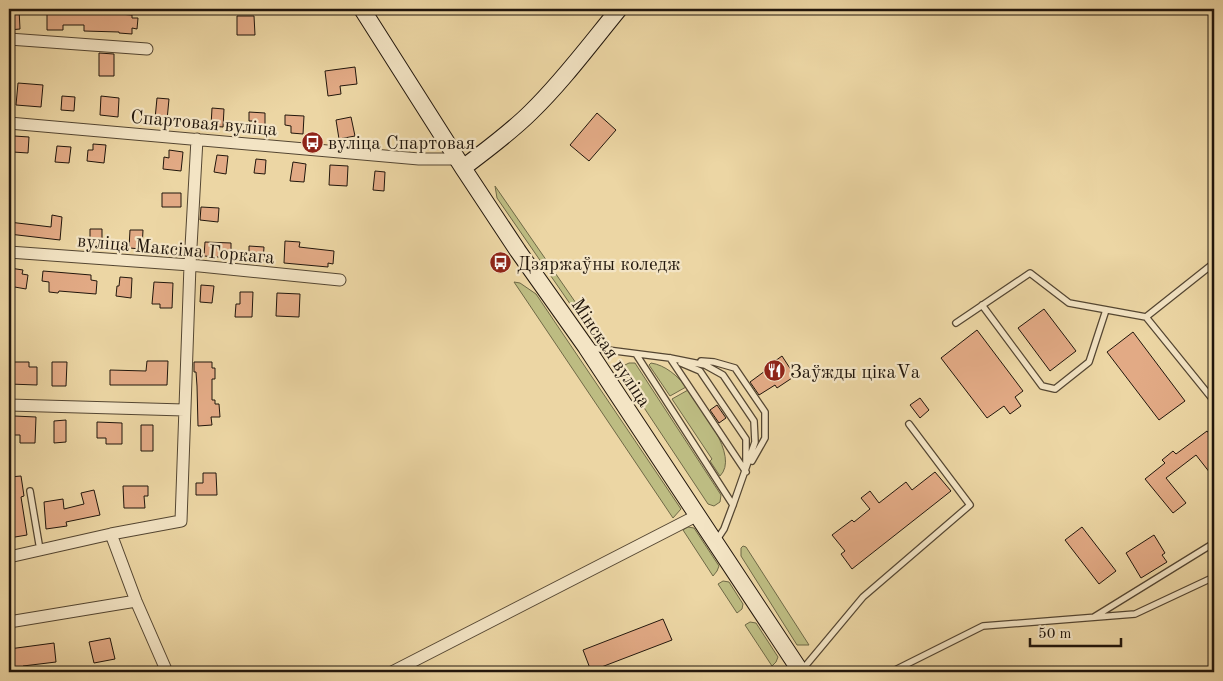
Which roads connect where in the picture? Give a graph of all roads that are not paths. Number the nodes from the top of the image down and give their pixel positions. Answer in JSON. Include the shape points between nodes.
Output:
{"nodes":[{"id":1,"x":362,"y":9,"type":"edge"},
{"id":2,"x":618,"y":9,"type":"edge"},
{"id":3,"x":9,"y":40,"type":"edge"},
{"id":4,"x":147,"y":49,"type":"dead end"},
{"id":5,"x":9,"y":124,"type":"edge"},
{"id":6,"x":197,"y":139,"type":"junction"},
{"id":7,"x":460,"y":163,"type":"junction"},
{"id":8,"x":9,"y":252,"type":"edge"},
{"id":9,"x":1214,"y":263,"type":"edge"},
{"id":10,"x":190,"y":265,"type":"junction"},
{"id":11,"x":340,"y":280,"type":"dead end"},
{"id":12,"x":982,"y":305,"type":"junction"},
{"id":13,"x":1106,"y":310,"type":"junction"},
{"id":14,"x":1146,"y":317,"type":"junction"},
{"id":15,"x":956,"y":323,"type":"dead end"},
{"id":16,"x":586,"y":347,"type":"junction"},
{"id":17,"x":636,"y":354,"type":"junction"},
{"id":18,"x":670,"y":358,"type":"junction"},
{"id":19,"x":1214,"y":401,"type":"edge"},
{"id":20,"x":9,"y":405,"type":"edge"},
{"id":21,"x":184,"y":410,"type":"junction"},
{"id":22,"x":909,"y":424,"type":"dead end"},
{"id":23,"x":746,"y":472,"type":"junction"},
{"id":24,"x":30,"y":492,"type":"dead end"},
{"id":25,"x":733,"y":505,"type":"junction"},
{"id":26,"x":696,"y":516,"type":"junction"},
{"id":27,"x":111,"y":534,"type":"junction"},
{"id":28,"x":715,"y":542,"type":"junction"},
{"id":29,"x":1214,"y":543,"type":"edge"},
{"id":30,"x":39,"y":544,"type":"dead end"},
{"id":31,"x":9,"y":557,"type":"edge"},
{"id":32,"x":1214,"y":577,"type":"edge"},
{"id":33,"x":136,"y":601,"type":"junction"},
{"id":34,"x":1092,"y":618,"type":"junction"},
{"id":35,"x":9,"y":622,"type":"edge"},
{"id":36,"x":167,"y":672,"type":"edge"},
{"id":37,"x":392,"y":672,"type":"edge"},
{"id":38,"x":800,"y":672,"type":"edge"},
{"id":39,"x":891,"y":672,"type":"edge"}],
"edges":[{"from":1,"to":7,"type":"street","name":"Мінская вуліца"},
{"from":2,"to":7,"type":"street","via":[[532,111],[504,137]]},
{"from":3,"to":4,"type":"street"},
{"from":5,"to":6,"type":"street","name":"Спартовая вуліца"},
{"from":6,"to":7,"type":"street","name":"Спартовая вуліца"},
{"from":6,"to":10,"type":"street"},
{"from":7,"to":16,"type":"street","name":"Мінская вуліца"},
{"from":8,"to":10,"type":"street","name":"вуліца Максіма Горкага"},
{"from":9,"to":14,"type":"lane"},
{"from":10,"to":11,"type":"street","name":"вуліца Максіма Горкага"},
{"from":10,"to":21,"type":"street"},
{"from":12,"to":13,"type":"lane","via":[[1030,273],[1069,303]]},
{"from":12,"to":13,"type":"lane","via":[[1042,386],[1055,389],[1089,362]]},
{"from":12,"to":15,"type":"lane"},
{"from":13,"to":14,"type":"lane"},
{"from":14,"to":19,"type":"lane"},
{"from":16,"to":17,"type":"lane"},
{"from":16,"to":26,"type":"street","name":"Мінская вуліца"},
{"from":17,"to":18,"type":"lane"},
{"from":17,"to":25,"type":"lane"},
{"from":18,"to":23,"type":"lane"},
{"from":18,"to":23,"type":"lane","via":[[700,371],[746,439]]},
{"from":18,"to":23,"type":"lane","via":[[705,364],[723,375],[754,421],[755,442]]},
{"from":18,"to":23,"type":"lane","via":[[714,362],[735,368],[765,412],[765,438]]},
{"from":20,"to":21,"type":"street"},
{"from":21,"to":27,"type":"street","via":[[181,521]]},
{"from":22,"to":38,"type":"lane","via":[[970,505],[863,597]]},
{"from":23,"to":25,"type":"lane"},
{"from":24,"to":30,"type":"lane"},
{"from":25,"to":28,"type":"lane"},
{"from":26,"to":28,"type":"street","name":"Мінская вуліца"},
{"from":26,"to":37,"type":"street"},
{"from":27,"to":31,"type":"street"},
{"from":27,"to":33,"type":"street"},
{"from":28,"to":38,"type":"street","name":"Мінская вуліца"},
{"from":29,"to":34,"type":"lane"},
{"from":32,"to":34,"type":"lane","via":[[1134,614]]},
{"from":33,"to":35,"type":"street"},
{"from":33,"to":36,"type":"street"},
{"from":34,"to":39,"type":"lane","via":[[983,626]]}]}
